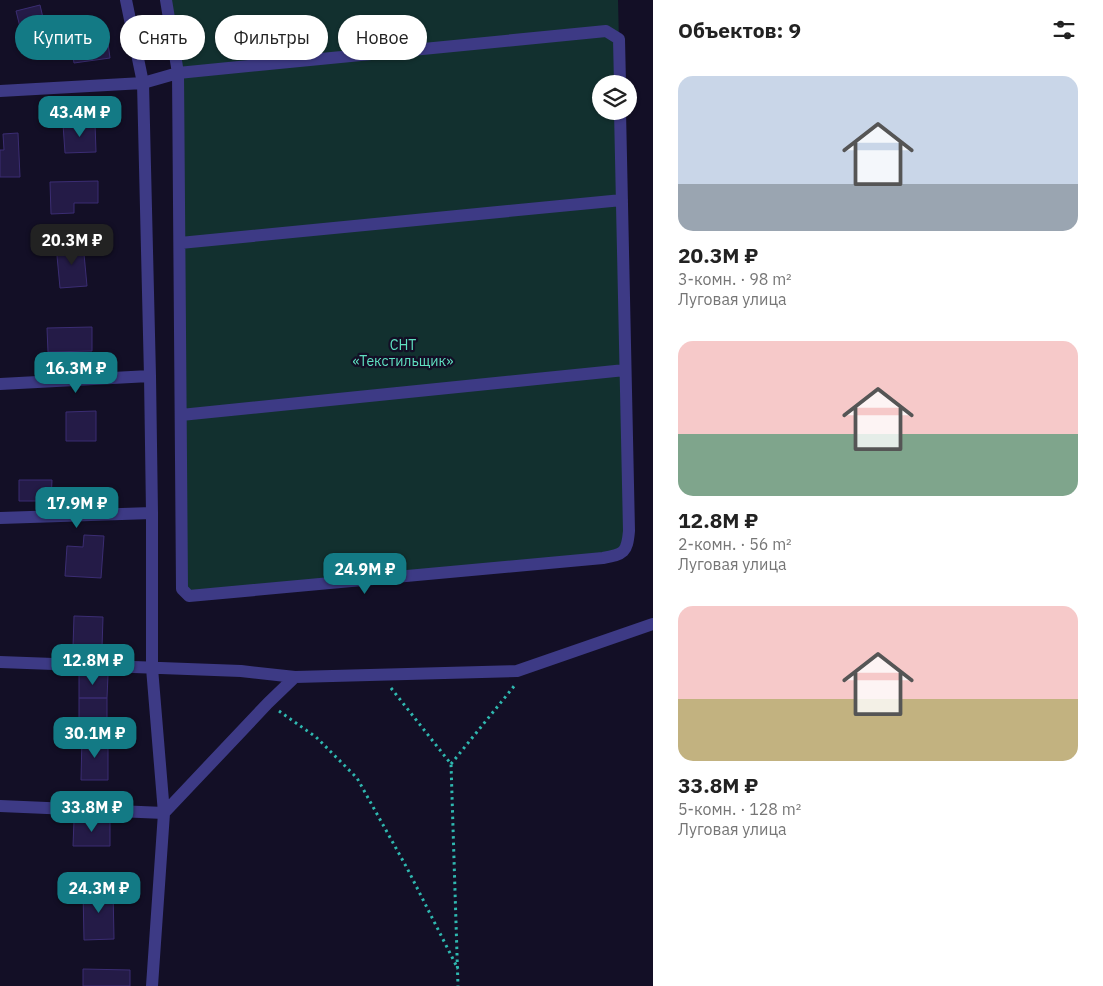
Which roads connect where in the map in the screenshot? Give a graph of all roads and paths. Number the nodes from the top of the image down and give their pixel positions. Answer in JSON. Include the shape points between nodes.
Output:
{"nodes":[{"id":1,"x":126,"y":0,"type":"edge"},
{"id":2,"x":166,"y":0,"type":"edge"},
{"id":3,"x":178,"y":72,"type":"junction"},
{"id":4,"x":620,"y":75,"type":"edge"},
{"id":5,"x":143,"y":83,"type":"junction"},
{"id":6,"x":0,"y":91,"type":"edge"},
{"id":7,"x":620,"y":120,"type":"edge"},
{"id":8,"x":622,"y":200,"type":"junction"},
{"id":9,"x":180,"y":243,"type":"junction"},
{"id":10,"x":625,"y":370,"type":"junction"},
{"id":11,"x":150,"y":376,"type":"junction"},
{"id":12,"x":0,"y":384,"type":"edge"},
{"id":13,"x":181,"y":415,"type":"junction"},
{"id":14,"x":152,"y":512,"type":"junction"},
{"id":15,"x":0,"y":518,"type":"edge"},
{"id":16,"x":653,"y":624,"type":"edge"},
{"id":17,"x":0,"y":662,"type":"edge"},
{"id":18,"x":529,"y":667,"type":"junction"},
{"id":19,"x":152,"y":668,"type":"junction"},
{"id":20,"x":380,"y":674,"type":"junction"},
{"id":21,"x":295,"y":677,"type":"junction"},
{"id":22,"x":268,"y":703,"type":"junction"},
{"id":23,"x":451,"y":764,"type":"junction"},
{"id":24,"x":0,"y":806,"type":"edge"},
{"id":25,"x":164,"y":813,"type":"junction"},
{"id":26,"x":458,"y":969,"type":"junction"},
{"id":27,"x":152,"y":986,"type":"edge"},
{"id":28,"x":458,"y":986,"type":"edge"}],
"edges":[{"from":1,"to":5,"type":"street"},
{"from":2,"to":3,"type":"street"},
{"from":3,"to":4,"type":"street","via":[[606,31],[619,40]]},
{"from":3,"to":5,"type":"street"},
{"from":3,"to":9,"type":"street"},
{"from":5,"to":6,"type":"street"},
{"from":5,"to":11,"type":"street"},
{"from":7,"to":8,"type":"street"},
{"from":8,"to":9,"type":"street"},
{"from":8,"to":10,"type":"street"},
{"from":9,"to":13,"type":"street"},
{"from":10,"to":13,"type":"street"},
{"from":10,"to":13,"type":"street","via":[[629,531],[627,547],[620,554],[603,558],[189,596],[182,590]]},
{"from":11,"to":12,"type":"street"},
{"from":11,"to":14,"type":"street"},
{"from":14,"to":15,"type":"street"},
{"from":14,"to":19,"type":"street"},
{"from":16,"to":18,"type":"street"},
{"from":17,"to":19,"type":"street"},
{"from":18,"to":20,"type":"street","via":[[517,671]]},
{"from":18,"to":23,"type":"path"},
{"from":19,"to":21,"type":"street"},
{"from":19,"to":25,"type":"street"},
{"from":20,"to":21,"type":"street"},
{"from":20,"to":23,"type":"path"},
{"from":21,"to":22,"type":"street"},
{"from":22,"to":25,"type":"street"},
{"from":22,"to":26,"type":"path","via":[[316,737],[357,778]]},
{"from":23,"to":26,"type":"path"},
{"from":24,"to":25,"type":"street"},
{"from":25,"to":27,"type":"street"},
{"from":26,"to":28,"type":"path"}]}
